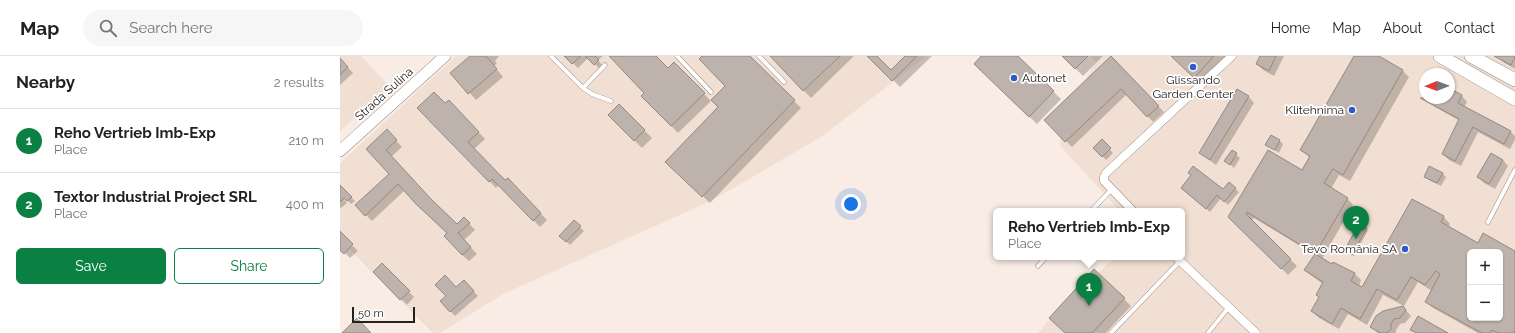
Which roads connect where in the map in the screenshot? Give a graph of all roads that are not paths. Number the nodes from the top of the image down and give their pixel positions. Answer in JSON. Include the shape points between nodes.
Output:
{"nodes":[{"id":1,"x":444,"y":56,"type":"edge"},
{"id":2,"x":551,"y":56,"type":"edge"},
{"id":3,"x":677,"y":56,"type":"edge"},
{"id":4,"x":759,"y":56,"type":"edge"},
{"id":5,"x":1232,"y":56,"type":"edge"},
{"id":6,"x":1440,"y":56,"type":"edge"},
{"id":7,"x":1471,"y":56,"type":"edge"},
{"id":8,"x":605,"y":65,"type":"dead end"},
{"id":9,"x":1515,"y":80,"type":"edge"},
{"id":10,"x":784,"y":82,"type":"dead end"},
{"id":11,"x":583,"y":88,"type":"junction"},
{"id":12,"x":711,"y":92,"type":"dead end"},
{"id":13,"x":1515,"y":98,"type":"edge"},
{"id":14,"x":611,"y":101,"type":"dead end"},
{"id":15,"x":340,"y":151,"type":"edge"},
{"id":16,"x":1515,"y":170,"type":"edge"},
{"id":17,"x":1112,"y":189,"type":"junction"},
{"id":18,"x":1094,"y":208,"type":"edge"},
{"id":19,"x":1130,"y":208,"type":"edge"},
{"id":20,"x":1488,"y":222,"type":"dead end"},
{"id":21,"x":1043,"y":260,"type":"edge"},
{"id":22,"x":1177,"y":260,"type":"edge"},
{"id":23,"x":1179,"y":260,"type":"edge"},
{"id":24,"x":1038,"y":266,"type":"dead end"},
{"id":25,"x":1228,"y":307,"type":"junction"},
{"id":26,"x":1111,"y":333,"type":"edge"},
{"id":27,"x":1208,"y":333,"type":"edge"},
{"id":28,"x":1256,"y":333,"type":"edge"}],
"edges":[{"from":1,"to":15,"type":"street","name":"Strada Sulina"},
{"from":2,"to":11,"type":"lane"},
{"from":3,"to":12,"type":"lane"},
{"from":4,"to":10,"type":"lane"},
{"from":5,"to":17,"type":"street","via":[[1106,173],[1104,181]]},
{"from":6,"to":13,"type":"main road"},
{"from":7,"to":9,"type":"main road"},
{"from":8,"to":11,"type":"lane"},
{"from":11,"to":14,"type":"lane"},
{"from":16,"to":20,"type":"lane"},
{"from":17,"to":18,"type":"lane"},
{"from":17,"to":19,"type":"street"},
{"from":21,"to":24,"type":"lane"},
{"from":22,"to":26,"type":"lane"},
{"from":23,"to":25,"type":"street"},
{"from":25,"to":27,"type":"lane"},
{"from":25,"to":28,"type":"street"}]}
